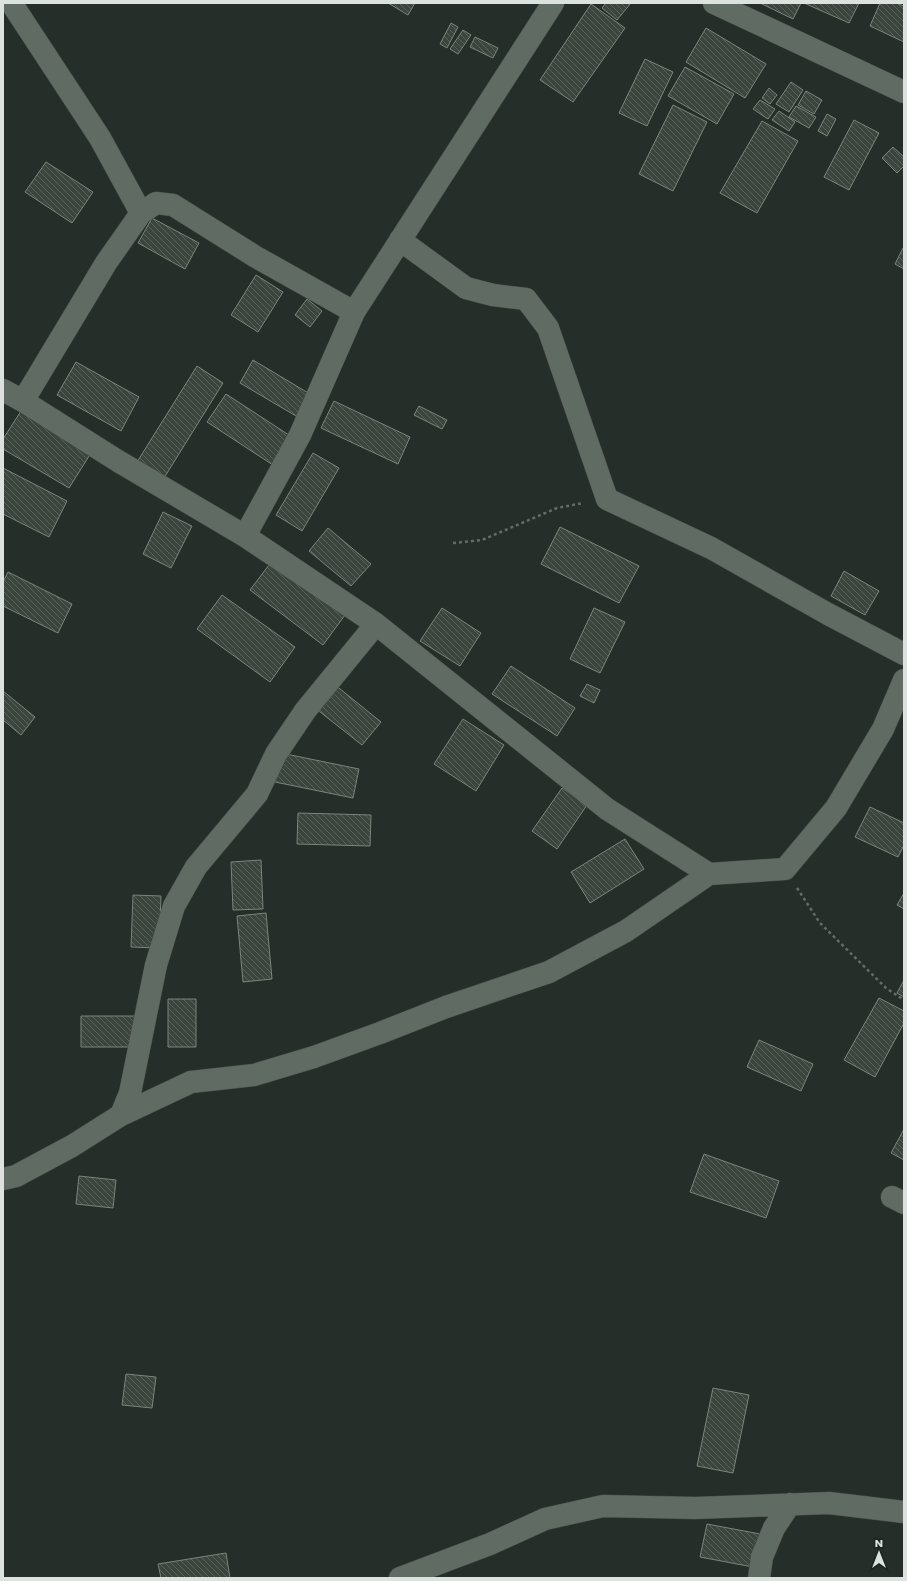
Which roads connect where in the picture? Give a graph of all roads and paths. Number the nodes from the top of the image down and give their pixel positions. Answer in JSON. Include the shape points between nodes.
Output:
{"nodes":[{"id":1,"x":553,"y":3,"type":"edge"},
{"id":2,"x":714,"y":3,"type":"edge"},
{"id":3,"x":12,"y":10,"type":"edge"},
{"id":4,"x":904,"y":92,"type":"edge"},
{"id":5,"x":140,"y":213,"type":"junction"},
{"id":6,"x":400,"y":240,"type":"junction"},
{"id":7,"x":354,"y":312,"type":"junction"},
{"id":8,"x":3,"y":390,"type":"edge"},
{"id":9,"x":24,"y":401,"type":"junction"},
{"id":10,"x":607,"y":498,"type":"junction"},
{"id":11,"x":245,"y":536,"type":"junction"},
{"id":12,"x":453,"y":543,"type":"dead end"},
{"id":13,"x":376,"y":624,"type":"junction"},
{"id":14,"x":904,"y":654,"type":"edge"},
{"id":15,"x":904,"y":680,"type":"edge"},
{"id":16,"x":785,"y":869,"type":"junction"},
{"id":17,"x":708,"y":874,"type":"junction"},
{"id":18,"x":904,"y":1000,"type":"edge"},
{"id":19,"x":121,"y":1115,"type":"junction"},
{"id":20,"x":3,"y":1179,"type":"edge"},
{"id":21,"x":790,"y":1504,"type":"junction"},
{"id":22,"x":904,"y":1512,"type":"edge"},
{"id":23,"x":400,"y":1578,"type":"edge"},
{"id":24,"x":758,"y":1578,"type":"edge"}],
"edges":[{"from":1,"to":6,"type":"street"},
{"from":2,"to":4,"type":"street"},
{"from":3,"to":5,"type":"street","via":[[100,138]]},
{"from":5,"to":7,"type":"street","via":[[156,203],[173,205],[256,258]]},
{"from":5,"to":9,"type":"street","via":[[106,263]]},
{"from":6,"to":7,"type":"street"},
{"from":6,"to":10,"type":"street","via":[[466,288],[493,295],[526,299],[548,328]]},
{"from":7,"to":11,"type":"street","via":[[300,435]]},
{"from":8,"to":9,"type":"street"},
{"from":9,"to":11,"type":"street","via":[[118,461]]},
{"from":10,"to":12,"type":"path","via":[[557,508],[482,540]]},
{"from":10,"to":14,"type":"street","via":[[711,548]]},
{"from":11,"to":13,"type":"street"},
{"from":13,"to":17,"type":"street","via":[[607,809]]},
{"from":13,"to":19,"type":"street","via":[[305,711],[276,754],[257,794],[196,867],[174,906],[156,965],[130,1093]]},
{"from":15,"to":16,"type":"street","via":[[883,729],[836,808]]},
{"from":16,"to":17,"type":"street"},
{"from":16,"to":18,"type":"path","via":[[820,924],[886,988]]},
{"from":17,"to":19,"type":"street","via":[[626,931],[549,972],[446,1007],[314,1057],[254,1075],[192,1082]]},
{"from":19,"to":20,"type":"street","via":[[72,1146],[16,1176]]},
{"from":21,"to":22,"type":"street","via":[[829,1503]]},
{"from":21,"to":23,"type":"street","via":[[695,1508],[603,1506],[545,1519],[490,1544]]},
{"from":21,"to":24,"type":"street","via":[[774,1528],[762,1557]]}]}
